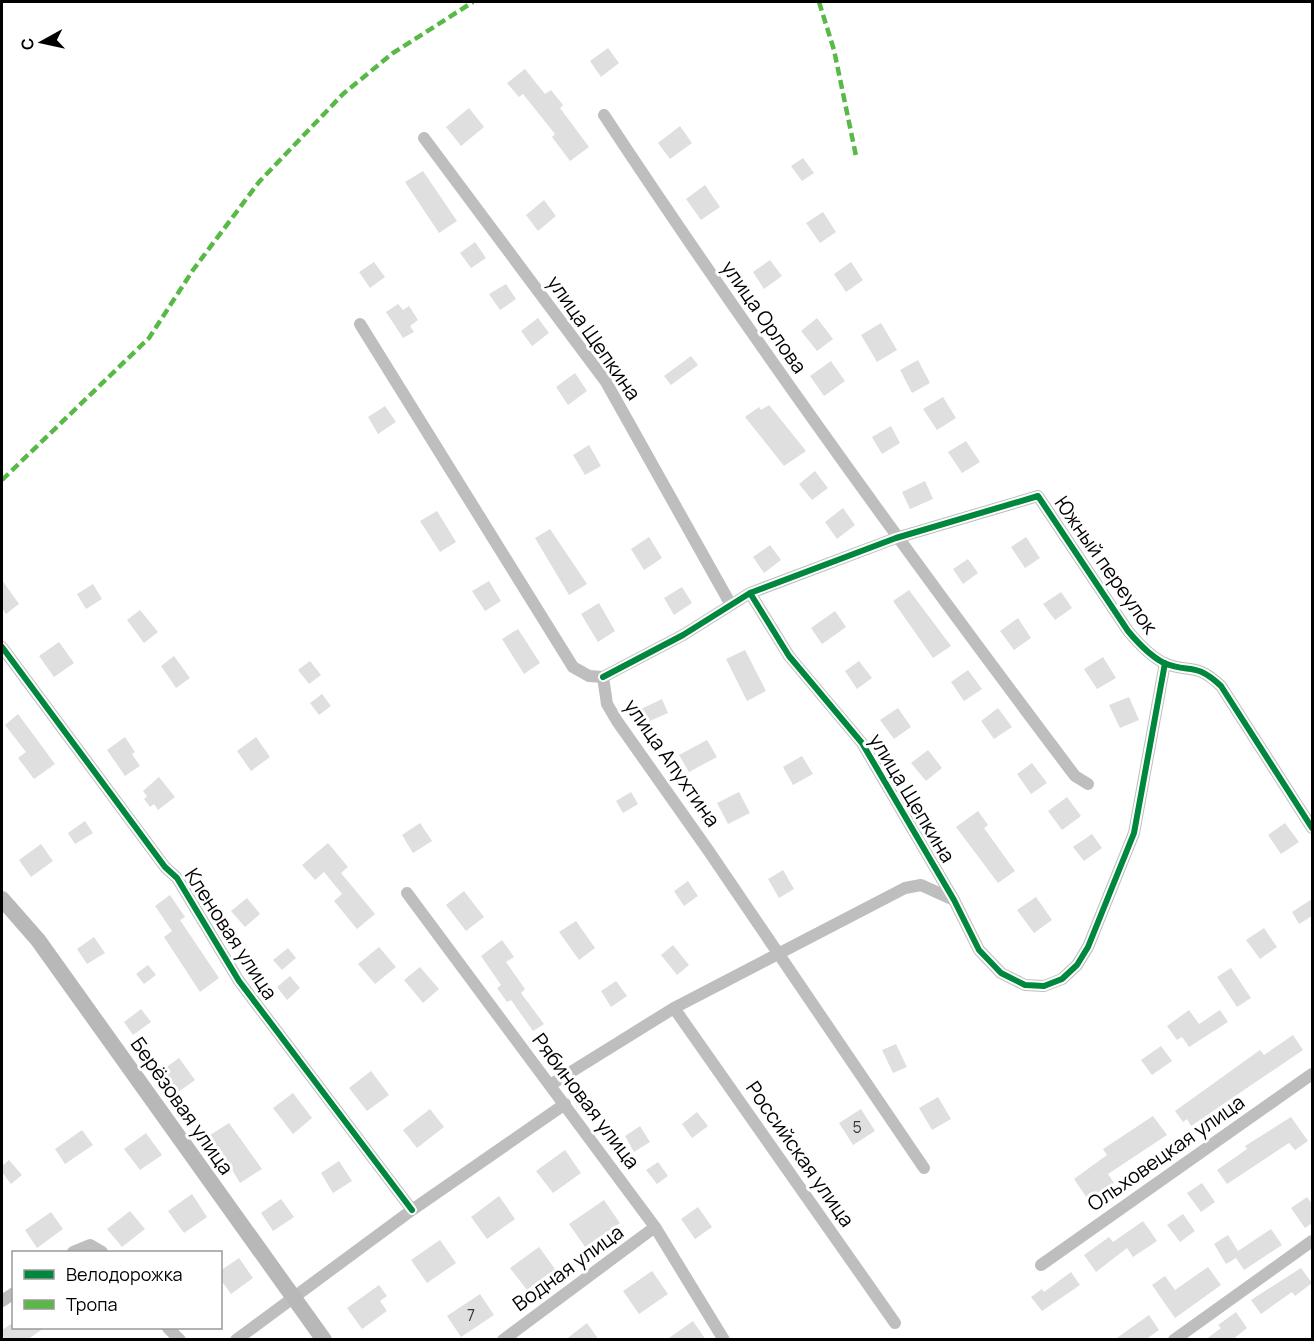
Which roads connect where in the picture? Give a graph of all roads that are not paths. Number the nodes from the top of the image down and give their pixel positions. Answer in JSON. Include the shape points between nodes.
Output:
{"nodes":[{"id":1,"x":604,"y":115,"type":"dead end"},
{"id":2,"x":424,"y":138,"type":"dead end"},
{"id":3,"x":360,"y":324,"type":"dead end"},
{"id":4,"x":896,"y":538,"type":"junction"},
{"id":5,"x":750,"y":593,"type":"junction"},
{"id":6,"x":731,"y":605,"type":"junction"},
{"id":7,"x":2,"y":647,"type":"edge"},
{"id":8,"x":1165,"y":663,"type":"junction"},
{"id":9,"x":603,"y":677,"type":"junction"},
{"id":10,"x":1088,"y":784,"type":"dead end"},
{"id":11,"x":1312,"y":828,"type":"edge"},
{"id":12,"x":407,"y":893,"type":"dead end"},
{"id":13,"x":2,"y":899,"type":"edge"},
{"id":14,"x":954,"y":900,"type":"junction"},
{"id":15,"x":779,"y":953,"type":"junction"},
{"id":16,"x":674,"y":1008,"type":"junction"},
{"id":17,"x":1312,"y":1074,"type":"edge"},
{"id":18,"x":550,"y":1085,"type":"junction"},
{"id":19,"x":565,"y":1104,"type":"junction"},
{"id":20,"x":924,"y":1168,"type":"dead end"},
{"id":21,"x":412,"y":1210,"type":"junction"},
{"id":22,"x":656,"y":1227,"type":"junction"},
{"id":23,"x":1312,"y":1241,"type":"edge"},
{"id":24,"x":75,"y":1251,"type":"edge"},
{"id":25,"x":100,"y":1251,"type":"edge"},
{"id":26,"x":1041,"y":1265,"type":"dead end"},
{"id":27,"x":292,"y":1297,"type":"junction"},
{"id":28,"x":895,"y":1323,"type":"dead end"},
{"id":29,"x":169,"y":1329,"type":"edge"},
{"id":30,"x":180,"y":1340,"type":"edge"},
{"id":31,"x":236,"y":1340,"type":"edge"},
{"id":32,"x":324,"y":1340,"type":"edge"},
{"id":33,"x":503,"y":1340,"type":"edge"},
{"id":34,"x":724,"y":1340,"type":"edge"},
{"id":35,"x":1174,"y":1340,"type":"edge"}],
"edges":[{"from":1,"to":4,"type":"street","name":"улица Орлова","via":[[694,252]]},
{"from":2,"to":6,"type":"street","name":"улица Щепкина","via":[[606,382]]},
{"from":3,"to":9,"type":"street","via":[[573,667],[589,676]]},
{"from":4,"to":5,"type":"street"},
{"from":4,"to":8,"type":"street","name":"Южный переулок","via":[[1038,496],[1128,632]]},
{"from":4,"to":10,"type":"street","name":"улица Орлова","via":[[1075,776]]},
{"from":5,"to":6,"type":"street"},
{"from":5,"to":14,"type":"street","name":"улица Щепкина","via":[[789,656],[862,743]]},
{"from":6,"to":9,"type":"street"},
{"from":7,"to":21,"type":"street","name":"Кленовая улица","via":[[177,878],[239,981]]},
{"from":8,"to":11,"type":"street","name":"Южный переулок","via":[[1200,669],[1221,686]]},
{"from":8,"to":14,"type":"street","name":"улица Щепкина","via":[[1134,834],[1077,965],[1062,979],[1044,986],[1025,985],[1001,973],[979,950]]},
{"from":9,"to":15,"type":"street","name":"улица Апухтина","via":[[607,704],[617,721]]},
{"from":12,"to":18,"type":"street","name":"Рябиновая улица"},
{"from":13,"to":27,"type":"main road","name":"Берёзовая улица","via":[[38,940]]},
{"from":14,"to":15,"type":"street","via":[[921,885],[905,888]]},
{"from":15,"to":16,"type":"street"},
{"from":15,"to":20,"type":"street","name":"улица Апухтина"},
{"from":16,"to":18,"type":"street"},
{"from":16,"to":28,"type":"street","name":"Российская улица"},
{"from":17,"to":26,"type":"street","name":"Ольховецкая улица"},
{"from":18,"to":19,"type":"street","name":"Рябиновая улица"},
{"from":19,"to":21,"type":"street"},
{"from":19,"to":22,"type":"street","name":"Рябиновая улица"},
{"from":21,"to":27,"type":"street"},
{"from":22,"to":33,"type":"street","name":"Водная улица"},
{"from":22,"to":34,"type":"street","name":"Рябиновая улица"},
{"from":23,"to":35,"type":"street"},
{"from":24,"to":25,"type":"street","via":[[90,1245]]},
{"from":27,"to":31,"type":"street"},
{"from":27,"to":32,"type":"main road","name":"Берёзовая улица"},
{"from":29,"to":30,"type":"street"}]}
